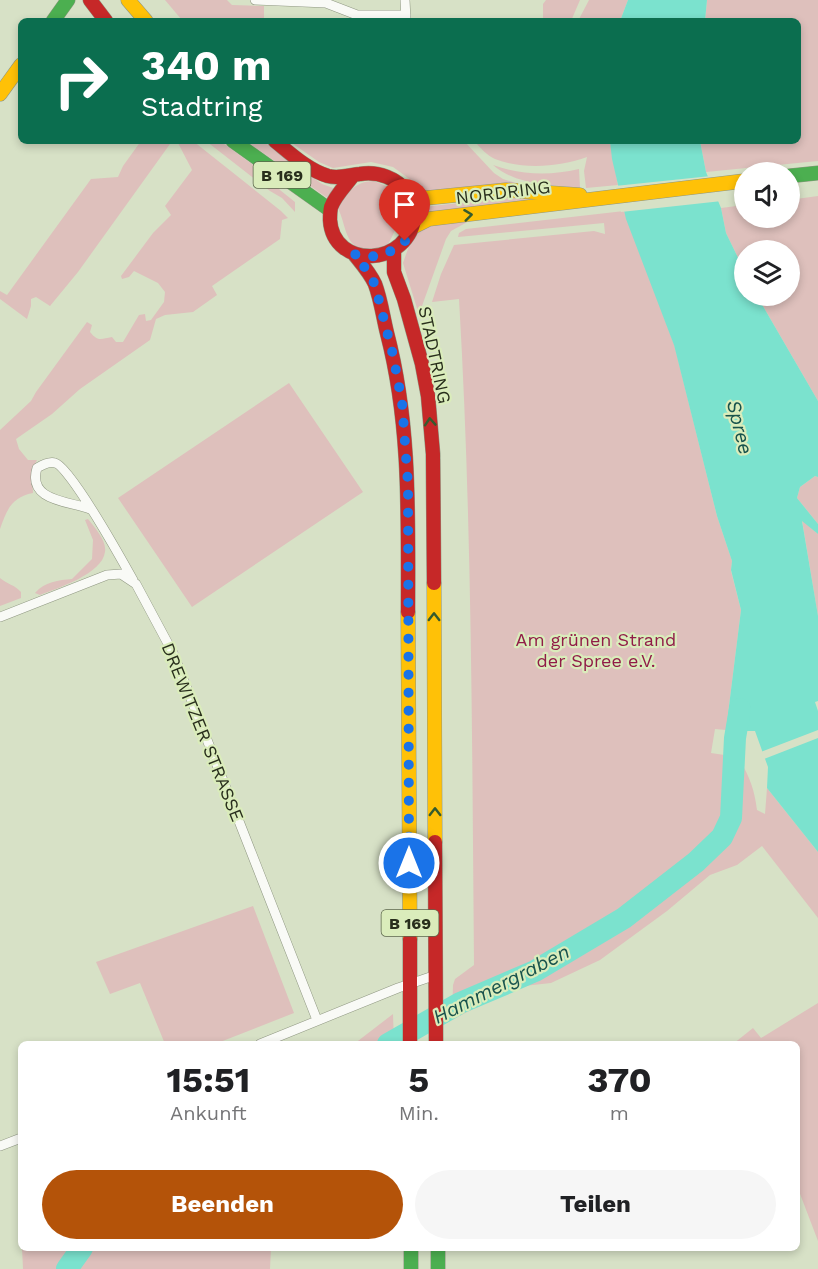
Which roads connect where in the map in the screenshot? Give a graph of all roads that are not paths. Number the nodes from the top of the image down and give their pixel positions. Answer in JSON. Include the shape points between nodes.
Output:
{"nodes":[{"id":1,"x":68,"y":0,"type":"edge"},
{"id":2,"x":90,"y":0,"type":"edge"},
{"id":3,"x":128,"y":0,"type":"edge"},
{"id":4,"x":255,"y":0,"type":"edge"},
{"id":5,"x":405,"y":0,"type":"edge"},
{"id":6,"x":55,"y":18,"type":"edge"},
{"id":7,"x":104,"y":18,"type":"edge"},
{"id":8,"x":143,"y":18,"type":"edge"},
{"id":9,"x":406,"y":18,"type":"edge"},
{"id":10,"x":18,"y":69,"type":"edge"},
{"id":11,"x":0,"y":94,"type":"edge"},
{"id":12,"x":237,"y":144,"type":"edge"},
{"id":13,"x":278,"y":144,"type":"edge"},
{"id":14,"x":818,"y":173,"type":"edge"},
{"id":15,"x":800,"y":175,"type":"edge"},
{"id":16,"x":352,"y":177,"type":"junction"},
{"id":17,"x":734,"y":182,"type":"edge"},
{"id":18,"x":410,"y":195,"type":"junction"},
{"id":19,"x":600,"y":196,"type":"junction"},
{"id":20,"x":330,"y":210,"type":"junction"},
{"id":21,"x":411,"y":228,"type":"junction"},
{"id":22,"x":394,"y":251,"type":"junction"},
{"id":23,"x":354,"y":254,"type":"junction"},
{"id":24,"x":90,"y":509,"type":"junction"},
{"id":25,"x":136,"y":584,"type":"junction"},
{"id":26,"x":0,"y":617,"type":"edge"},
{"id":27,"x":436,"y":975,"type":"junction"},
{"id":28,"x":410,"y":983,"type":"junction"},
{"id":29,"x":317,"y":1020,"type":"junction"},
{"id":30,"x":267,"y":1041,"type":"edge"},
{"id":31,"x":410,"y":1041,"type":"edge"},
{"id":32,"x":436,"y":1041,"type":"edge"},
{"id":33,"x":18,"y":1139,"type":"edge"},
{"id":34,"x":0,"y":1146,"type":"edge"},
{"id":35,"x":411,"y":1251,"type":"edge"},
{"id":36,"x":438,"y":1251,"type":"edge"},
{"id":37,"x":411,"y":1269,"type":"edge"},
{"id":38,"x":438,"y":1269,"type":"edge"}],
"edges":[{"from":1,"to":6,"type":"main road"},
{"from":2,"to":7,"type":"main road"},
{"from":3,"to":8,"type":"main road"},
{"from":4,"to":9,"type":"street","via":[[326,3],[357,15]]},
{"from":5,"to":9,"type":"street"},
{"from":10,"to":11,"type":"main road"},
{"from":12,"to":20,"type":"main road","number":"B 169"},
{"from":13,"to":16,"type":"main road","number":"B 169","via":[[317,171],[334,177]]},
{"from":14,"to":15,"type":"main road"},
{"from":16,"to":18,"type":"main road","number":"B 169","via":[[379,174],[393,179]]},
{"from":16,"to":20,"type":"main road"},
{"from":17,"to":19,"type":"main road","name":"NORDRING"},
{"from":18,"to":19,"type":"main road","name":"NORDRING","via":[[426,198],[506,190]]},
{"from":18,"to":21,"type":"main road","via":[[415,212]]},
{"from":21,"to":19,"type":"main road","name":"NORDRING","one_way":true,"via":[[429,219]]},
{"from":20,"to":23,"type":"main road","number":"B 169","via":[[334,235]]},
{"from":21,"to":22,"type":"main road"},
{"from":22,"to":23,"type":"main road","via":[[376,257]]},
{"from":27,"to":22,"type":"main road","name":"STADTRING","number":"B 169","one_way":true,"via":[[433,454],[426,385],[394,272]]},
{"from":23,"to":28,"type":"main road","number":"B 169","via":[[375,285],[402,402],[408,484]]},
{"from":24,"to":24,"type":"street","name":"DREWITZER STRASSE","via":[[65,468],[55,462],[37,468],[34,478],[43,494]]},
{"from":24,"to":25,"type":"street","name":"DREWITZER STRASSE"},
{"from":25,"to":26,"type":"street","via":[[121,574],[107,576]]},
{"from":25,"to":29,"type":"street","name":"DREWITZER STRASSE","via":[[173,653]]},
{"from":27,"to":28,"type":"street"},
{"from":27,"to":32,"type":"main road","name":"STADTRING","number":"B 169"},
{"from":28,"to":29,"type":"street"},
{"from":28,"to":31,"type":"main road","number":"B 169"},
{"from":29,"to":30,"type":"street"},
{"from":33,"to":34,"type":"street"},
{"from":35,"to":37,"type":"main road"},
{"from":36,"to":38,"type":"main road"}]}
